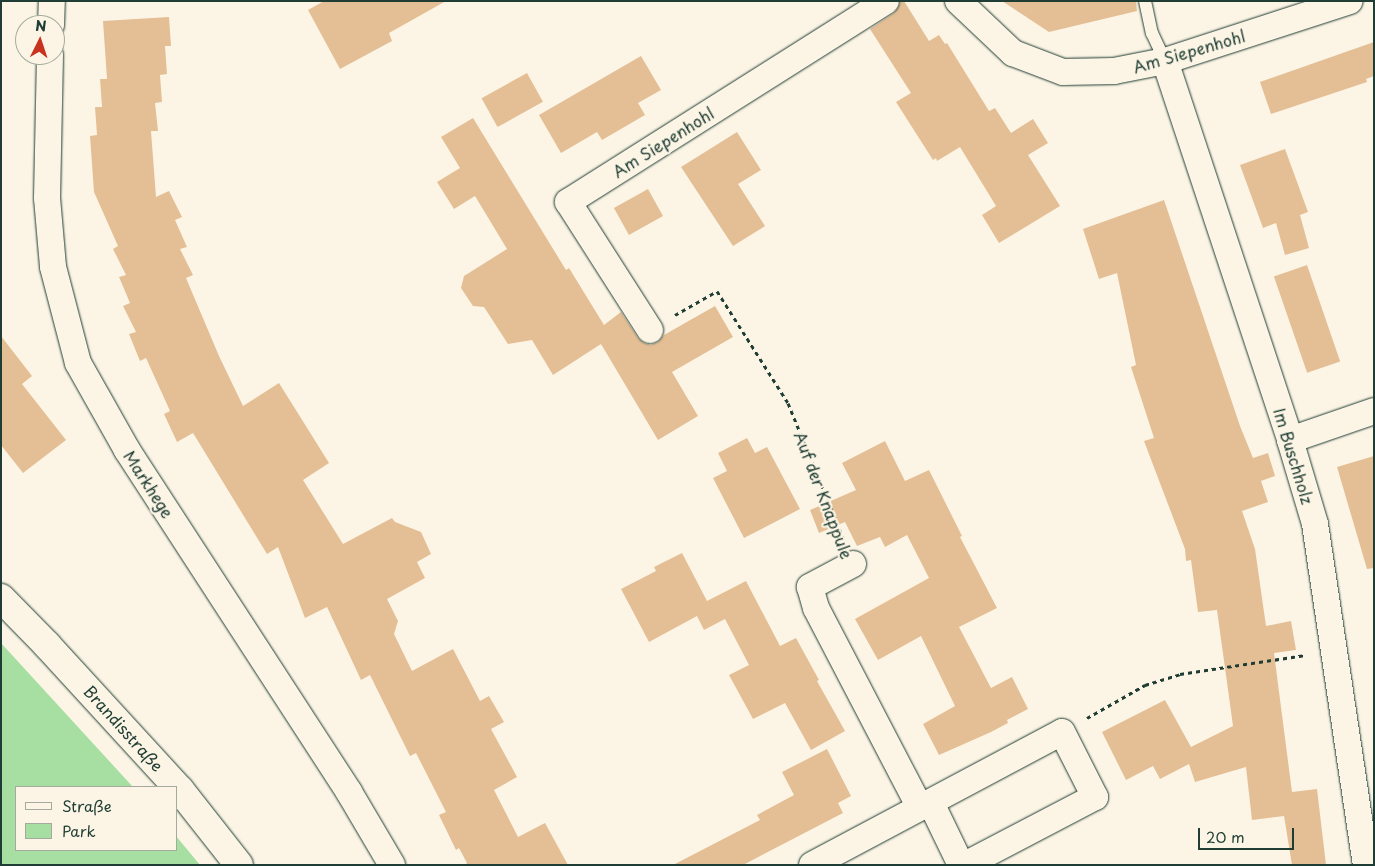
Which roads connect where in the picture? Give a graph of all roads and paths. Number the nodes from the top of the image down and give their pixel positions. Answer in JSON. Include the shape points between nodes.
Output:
{"nodes":[{"id":1,"x":52,"y":1,"type":"edge"},
{"id":2,"x":886,"y":1,"type":"edge"},
{"id":3,"x":958,"y":1,"type":"edge"},
{"id":4,"x":1145,"y":1,"type":"edge"},
{"id":5,"x":1350,"y":1,"type":"edge"},
{"id":6,"x":52,"y":15,"type":"edge"},
{"id":7,"x":1165,"y":61,"type":"junction"},
{"id":8,"x":50,"y":65,"type":"edge"},
{"id":9,"x":650,"y":330,"type":"joint"},
{"id":10,"x":1374,"y":411,"type":"edge"},
{"id":11,"x":1290,"y":440,"type":"junction"},
{"id":12,"x":853,"y":564,"type":"joint"},
{"id":13,"x":1,"y":598,"type":"edge"},
{"id":14,"x":1334,"y":651,"type":"junction"},
{"id":15,"x":1062,"y":732,"type":"junction"},
{"id":16,"x":176,"y":786,"type":"edge"},
{"id":17,"x":178,"y":788,"type":"edge"},
{"id":18,"x":1365,"y":792,"type":"edge"},
{"id":19,"x":926,"y":805,"type":"junction"},
{"id":20,"x":239,"y":865,"type":"edge"},
{"id":21,"x":392,"y":865,"type":"edge"},
{"id":22,"x":812,"y":865,"type":"edge"},
{"id":23,"x":961,"y":865,"type":"edge"},
{"id":24,"x":964,"y":865,"type":"edge"},
{"id":25,"x":1366,"y":865,"type":"edge"}],
"edges":[{"from":1,"to":6,"type":"street"},
{"from":2,"to":9,"type":"street","name":"Am Siepenhohl","via":[[568,202]]},
{"from":3,"to":7,"type":"street","name":"Am Siepenhohl","via":[[1013,53],[1062,72],[1114,71]]},
{"from":4,"to":7,"type":"lane","via":[[1152,33]]},
{"from":5,"to":7,"type":"street","name":"Am Siepenhohl"},
{"from":7,"to":11,"type":"street","name":"Im Buschholz"},
{"from":8,"to":21,"type":"street","name":"Markhege","via":[[48,198],[53,267],[78,363],[127,450],[349,792]]},
{"from":9,"to":12,"type":"path","name":"Auf der Knappule","via":[[717,291],[788,403]]},
{"from":10,"to":11,"type":"street"},
{"from":11,"to":14,"type":"street","name":"Im Buschholz","via":[[1315,524]]},
{"from":12,"to":19,"type":"street","name":"Auf der Knappule","via":[[810,588],[816,608]]},
{"from":13,"to":16,"type":"street","name":"Brandisstraße"},
{"from":14,"to":15,"type":"path","via":[[1180,674],[1145,685]]},
{"from":14,"to":18,"type":"street","name":"Im Buschholz"},
{"from":15,"to":19,"type":"street"},
{"from":15,"to":24,"type":"street","via":[[1095,797]]},
{"from":17,"to":20,"type":"street","name":"Brandisstraße"},
{"from":18,"to":25,"type":"street","name":"Im Buschholz"},
{"from":19,"to":22,"type":"street"},
{"from":19,"to":23,"type":"street","name":"Auf der Knappule"}]}
